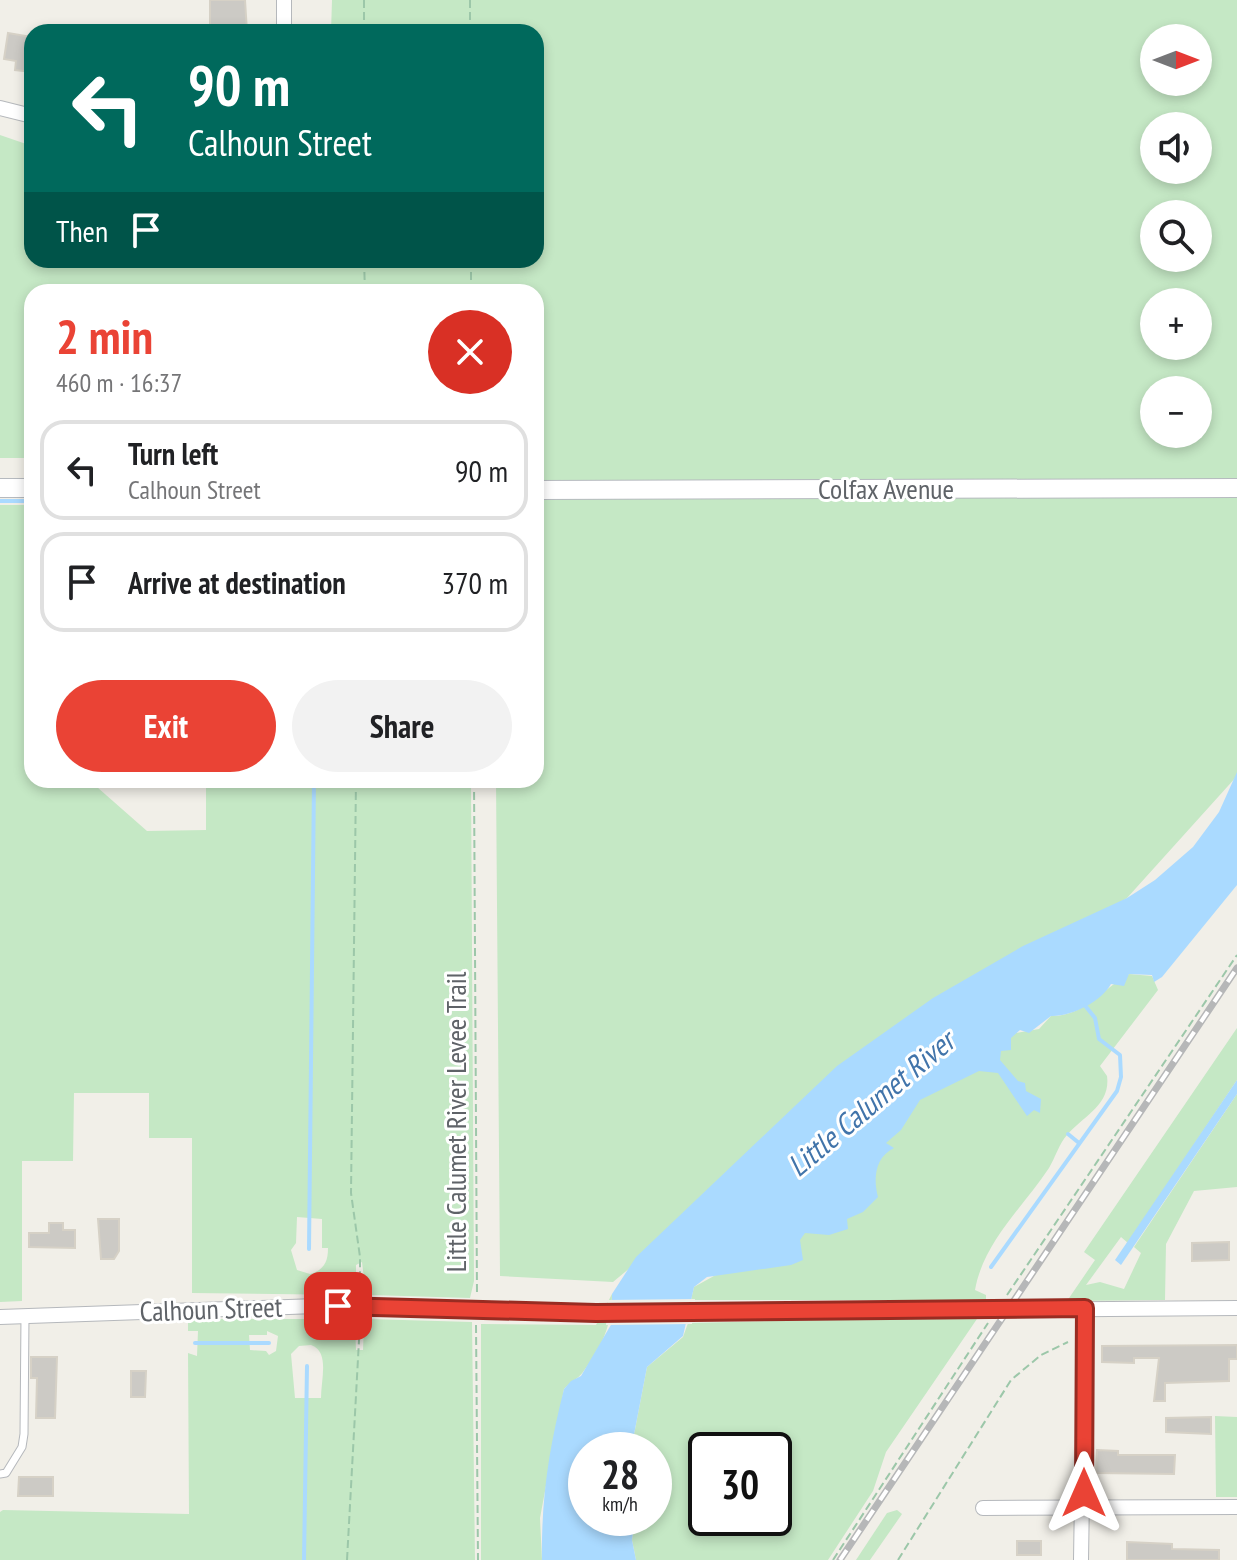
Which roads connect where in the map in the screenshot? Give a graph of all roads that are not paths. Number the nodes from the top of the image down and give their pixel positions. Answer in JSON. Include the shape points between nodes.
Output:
{"nodes":[{"id":1,"x":284,"y":0,"type":"edge"},
{"id":2,"x":284,"y":24,"type":"edge"},
{"id":3,"x":0,"y":108,"type":"edge"},
{"id":4,"x":24,"y":114,"type":"edge"},
{"id":5,"x":0,"y":488,"type":"edge"},
{"id":6,"x":24,"y":488,"type":"edge"},
{"id":7,"x":1237,"y":488,"type":"edge"},
{"id":8,"x":544,"y":490,"type":"edge"},
{"id":9,"x":1085,"y":1308,"type":"junction"},
{"id":10,"x":1237,"y":1308,"type":"edge"},
{"id":11,"x":25,"y":1316,"type":"junction"},
{"id":12,"x":0,"y":1317,"type":"edge"},
{"id":13,"x":0,"y":1474,"type":"edge"},
{"id":14,"x":1083,"y":1507,"type":"junction"},
{"id":15,"x":1237,"y":1507,"type":"edge"},
{"id":16,"x":983,"y":1508,"type":"dead end"},
{"id":17,"x":1081,"y":1560,"type":"edge"}],
"edges":[{"from":1,"to":2,"type":"street"},
{"from":3,"to":4,"type":"street"},
{"from":5,"to":6,"type":"street"},
{"from":7,"to":8,"type":"street","name":"Colfax Avenue"},
{"from":9,"to":10,"type":"street","name":"Calhoun Street"},
{"from":9,"to":11,"type":"street","name":"Calhoun Street","via":[[596,1313],[316,1306]]},
{"from":9,"to":14,"type":"street"},
{"from":11,"to":12,"type":"street","name":"Calhoun Street"},
{"from":11,"to":13,"type":"lane","via":[[22,1447],[6,1473]]},
{"from":14,"to":15,"type":"street"},
{"from":14,"to":16,"type":"street"},
{"from":14,"to":17,"type":"street"}]}
